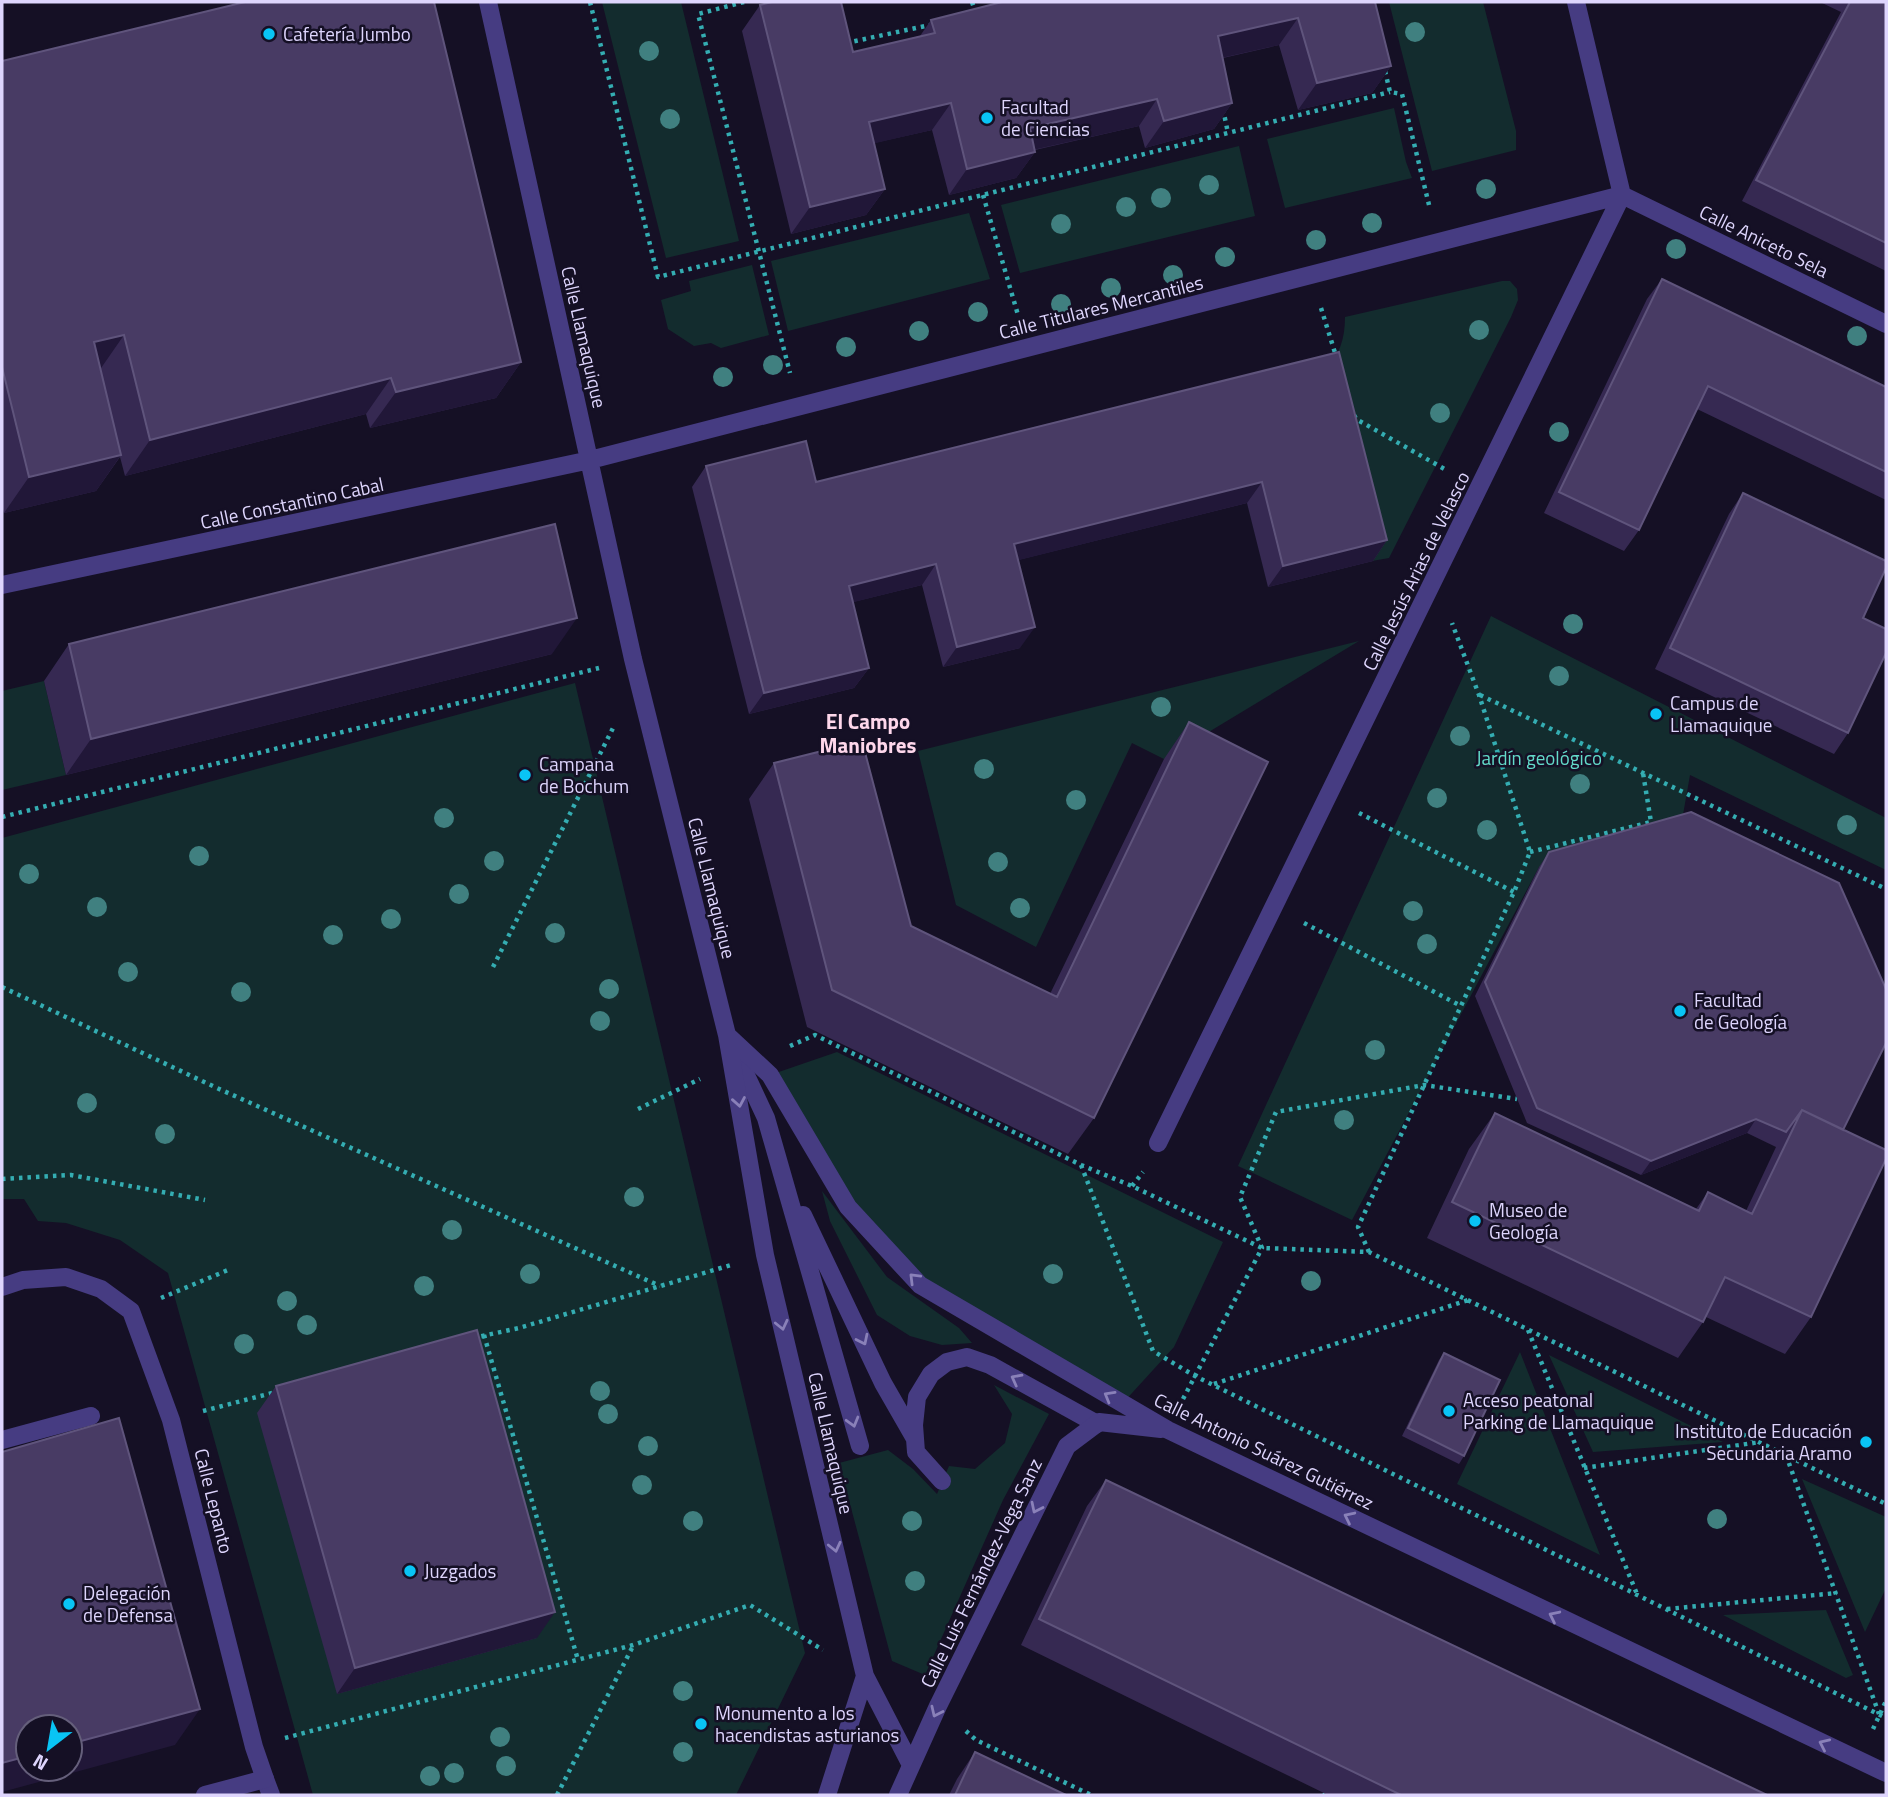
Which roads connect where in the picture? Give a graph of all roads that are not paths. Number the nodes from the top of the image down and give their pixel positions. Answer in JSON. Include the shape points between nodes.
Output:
{"nodes":[{"id":1,"x":488,"y":2,"type":"edge"},
{"id":2,"x":1576,"y":2,"type":"edge"},
{"id":3,"x":1622,"y":195,"type":"junction"},
{"id":4,"x":1886,"y":324,"type":"edge"},
{"id":5,"x":590,"y":460,"type":"junction"},
{"id":6,"x":2,"y":585,"type":"edge"},
{"id":7,"x":727,"y":1035,"type":"junction"},
{"id":8,"x":1157,"y":1143,"type":"dead end"},
{"id":9,"x":780,"y":1168,"type":"junction"},
{"id":10,"x":2,"y":1287,"type":"edge"},
{"id":11,"x":91,"y":1416,"type":"dead end"},
{"id":12,"x":1097,"y":1424,"type":"junction"},
{"id":13,"x":1168,"y":1430,"type":"junction"},
{"id":14,"x":914,"y":1439,"type":"junction"},
{"id":15,"x":2,"y":1440,"type":"edge"},
{"id":16,"x":860,"y":1447,"type":"dead end"},
{"id":17,"x":942,"y":1482,"type":"dead end"},
{"id":18,"x":865,"y":1676,"type":"junction"},
{"id":19,"x":911,"y":1765,"type":"junction"},
{"id":20,"x":1886,"y":1773,"type":"edge"},
{"id":21,"x":268,"y":1787,"type":"edge"},
{"id":22,"x":830,"y":1790,"type":"edge"},
{"id":23,"x":205,"y":1795,"type":"edge"},
{"id":24,"x":898,"y":1795,"type":"edge"}],
"edges":[{"from":1,"to":5,"type":"street","name":"Calle Llamaquique"},
{"from":2,"to":3,"type":"street"},
{"from":3,"to":4,"type":"street","name":"Calle Aniceto Sela"},
{"from":3,"to":5,"type":"street","name":"Calle Titulares Mercantiles"},
{"from":3,"to":8,"type":"street","name":"Calle Jesús Arias de Velasco"},
{"from":5,"to":6,"type":"street","name":"Calle Constantino Cabal"},
{"from":5,"to":7,"type":"street","name":"Calle Llamaquique","via":[[633,659]]},
{"from":7,"to":9,"type":"street","via":[[766,1118]]},
{"from":13,"to":7,"type":"street","name":"Calle Antonio Suárez Gutiérrez","one_way":true,"via":[[920,1285],[848,1207],[770,1075]]},
{"from":7,"to":18,"type":"street","name":"Calle Llamaquique","one_way":true,"via":[[765,1255]]},
{"from":9,"to":14,"type":"street","one_way":true},
{"from":9,"to":16,"type":"street","one_way":true},
{"from":10,"to":21,"type":"street","name":"Calle Lepanto","via":[[23,1280],[66,1278],[101,1289],[131,1311],[172,1420]]},
{"from":11,"to":15,"type":"street"},
{"from":12,"to":13,"type":"street"},
{"from":12,"to":14,"type":"street","one_way":true,"via":[[967,1357],[947,1362],[931,1374],[917,1397]]},
{"from":12,"to":19,"type":"street","name":"Calle Luis Fernández-Vega Sanz","one_way":true,"via":[[1066,1446]]},
{"from":20,"to":13,"type":"street","name":"Calle Antonio Suárez Gutiérrez","one_way":true},
{"from":14,"to":17,"type":"street","via":[[916,1452]]},
{"from":18,"to":19,"type":"street","name":"Calle Llamaquique"},
{"from":18,"to":22,"type":"street"},
{"from":19,"to":24,"type":"street","name":"Calle Luis Fernández-Vega Sanz"},
{"from":21,"to":23,"type":"street","name":"Calle Lepanto"}]}
